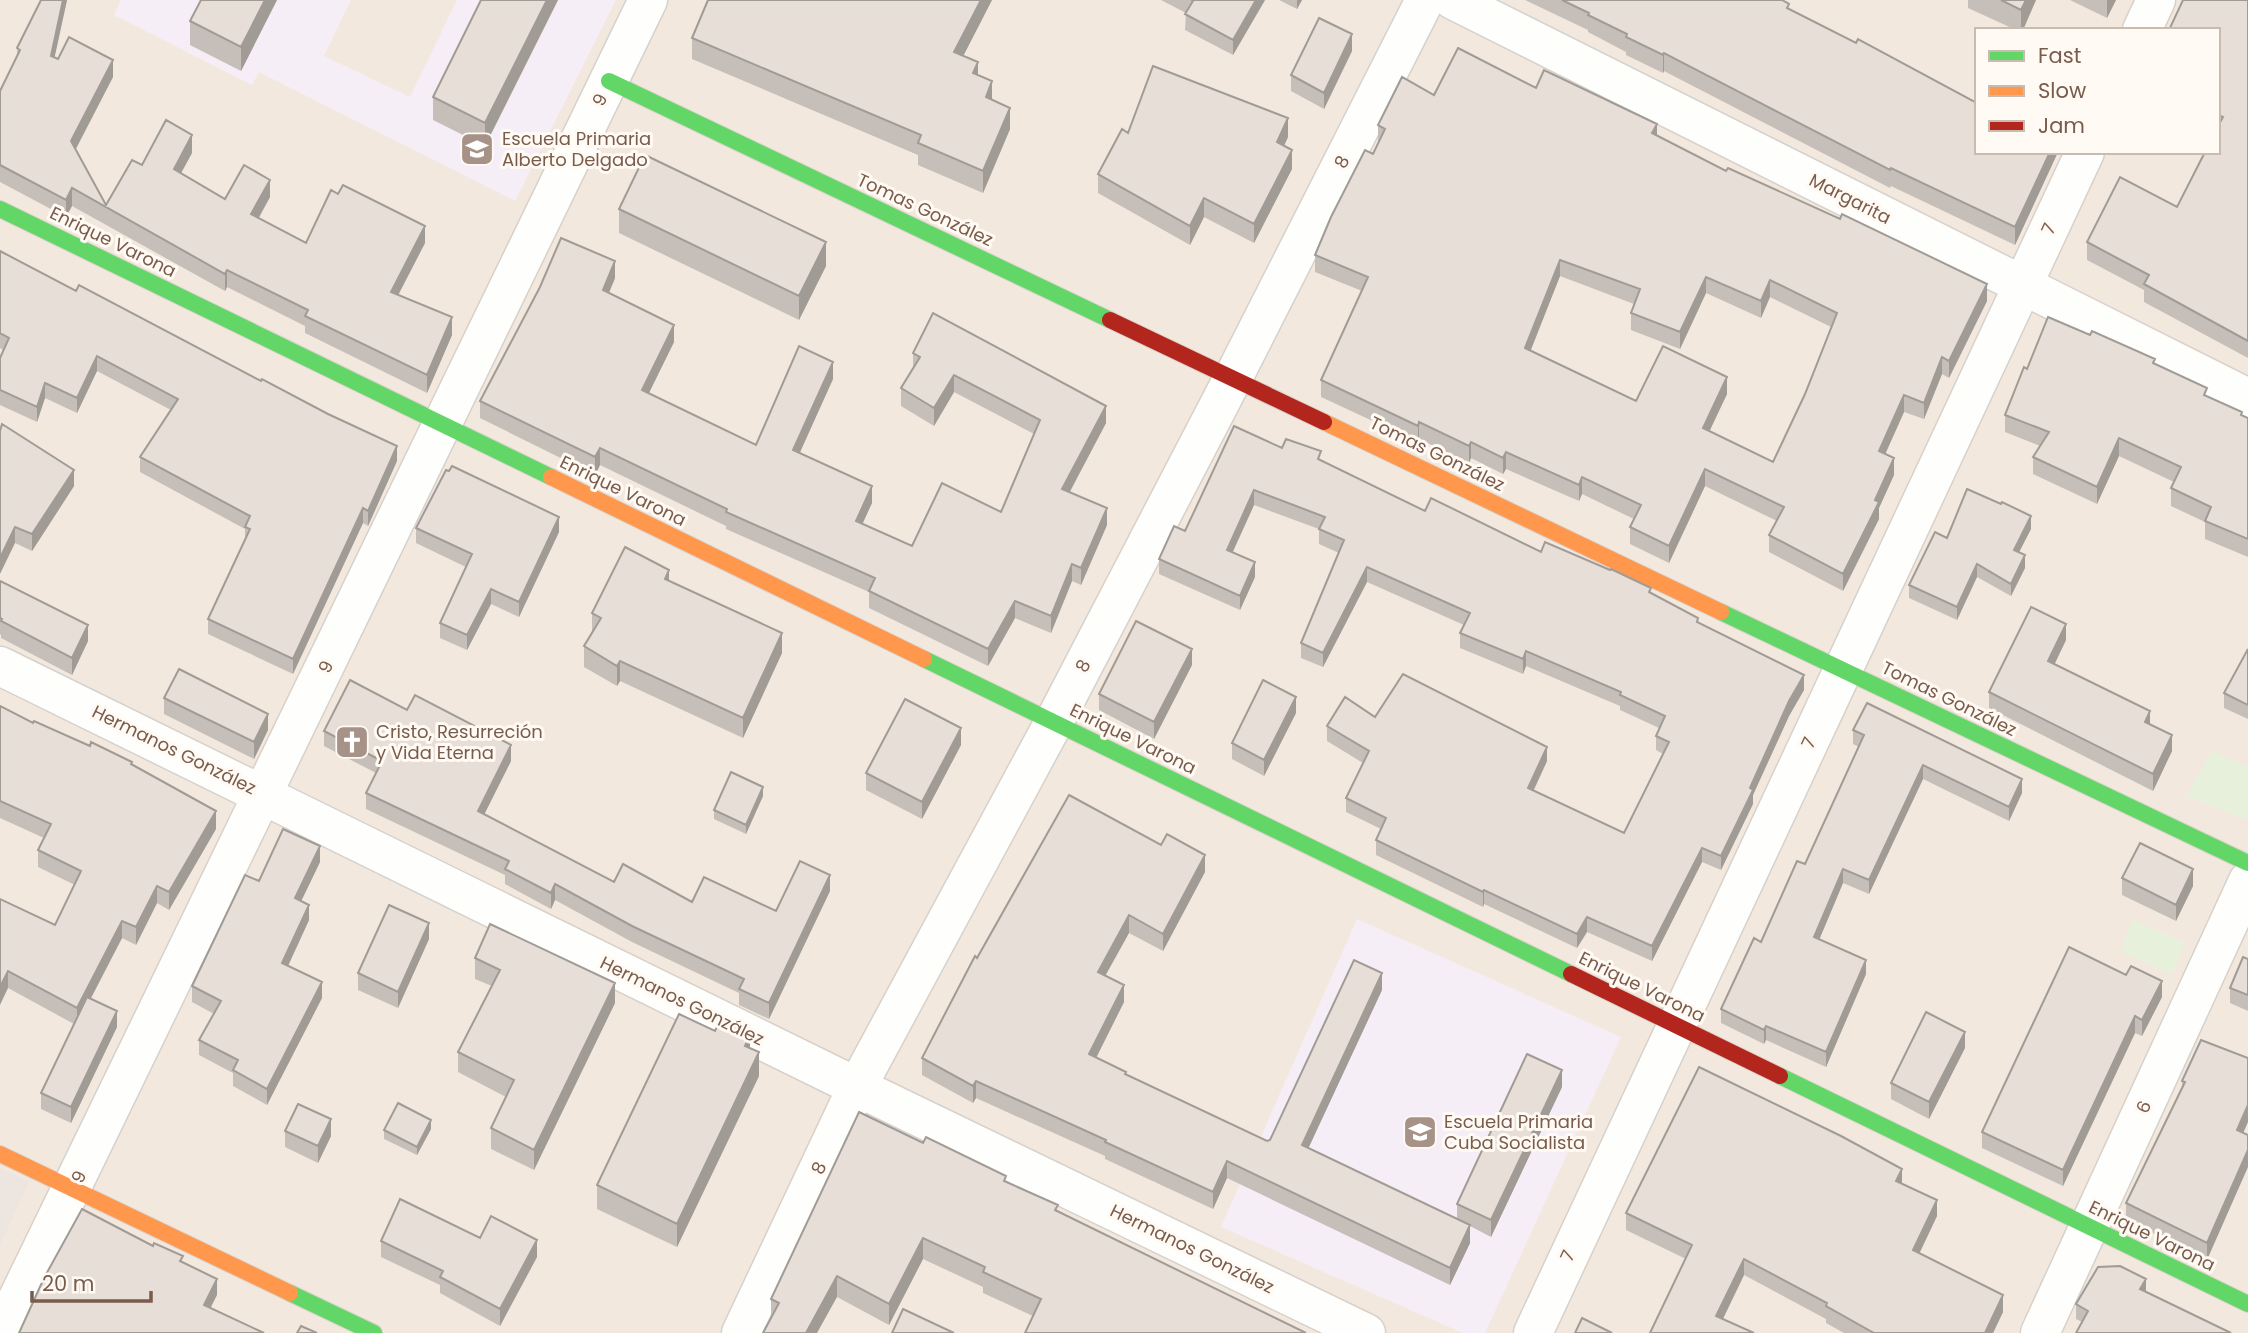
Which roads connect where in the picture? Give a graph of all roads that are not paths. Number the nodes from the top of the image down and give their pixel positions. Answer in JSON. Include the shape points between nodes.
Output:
{"nodes":[{"id":1,"x":649,"y":0,"type":"edge"},
{"id":2,"x":1425,"y":0,"type":"edge"},
{"id":3,"x":1453,"y":0,"type":"edge"},
{"id":4,"x":2156,"y":0,"type":"edge"},
{"id":5,"x":2144,"y":28,"type":"edge"},
{"id":6,"x":610,"y":81,"type":"junction"},
{"id":7,"x":2084,"y":154,"type":"edge"},
{"id":8,"x":0,"y":209,"type":"edge"},
{"id":9,"x":2022,"y":285,"type":"junction"},
{"id":10,"x":1233,"y":378,"type":"junction"},
{"id":11,"x":2248,"y":398,"type":"edge"},
{"id":12,"x":443,"y":425,"type":"junction"},
{"id":13,"x":0,"y":666,"type":"edge"},
{"id":14,"x":1843,"y":669,"type":"junction"},
{"id":15,"x":1054,"y":722,"type":"junction"},
{"id":16,"x":264,"y":794,"type":"junction"},
{"id":17,"x":2248,"y":863,"type":"edge"},
{"id":18,"x":2248,"y":881,"type":"edge"},
{"id":19,"x":1676,"y":1026,"type":"junction"},
{"id":20,"x":857,"y":1087,"type":"junction"},
{"id":21,"x":0,"y":1154,"type":"edge"},
{"id":22,"x":73,"y":1189,"type":"junction"},
{"id":23,"x":2089,"y":1226,"type":"junction"},
{"id":24,"x":2248,"y":1304,"type":"edge"},
{"id":25,"x":1,"y":1333,"type":"edge"},
{"id":26,"x":374,"y":1333,"type":"edge"},
{"id":27,"x":741,"y":1333,"type":"edge"},
{"id":28,"x":1366,"y":1333,"type":"edge"},
{"id":29,"x":1532,"y":1333,"type":"edge"},
{"id":30,"x":2040,"y":1333,"type":"edge"}],
"edges":[{"from":1,"to":6,"type":"street","name":"9"},
{"from":2,"to":10,"type":"street","name":"8"},
{"from":3,"to":9,"type":"street","name":"Margarita"},
{"from":4,"to":5,"type":"street"},
{"from":6,"to":10,"type":"street","name":"Tomas González"},
{"from":6,"to":12,"type":"street","name":"9"},
{"from":7,"to":9,"type":"street","name":"7"},
{"from":8,"to":12,"type":"street","name":"Enrique Varona"},
{"from":9,"to":11,"type":"street","name":"Margarita"},
{"from":9,"to":14,"type":"street","name":"7"},
{"from":10,"to":14,"type":"street","name":"Tomas González"},
{"from":10,"to":15,"type":"street","name":"8"},
{"from":12,"to":15,"type":"street","name":"Enrique Varona"},
{"from":12,"to":16,"type":"street","name":"9"},
{"from":13,"to":16,"type":"street","name":"Hermanos González"},
{"from":14,"to":17,"type":"street","name":"Tomas González"},
{"from":14,"to":19,"type":"street","name":"7"},
{"from":15,"to":19,"type":"street","name":"Enrique Varona"},
{"from":15,"to":20,"type":"street","name":"8"},
{"from":16,"to":20,"type":"street","name":"Hermanos González"},
{"from":16,"to":22,"type":"street","name":"9"},
{"from":18,"to":23,"type":"street","name":"6"},
{"from":19,"to":23,"type":"street","name":"Enrique Varona"},
{"from":19,"to":29,"type":"street","name":"7"},
{"from":20,"to":27,"type":"street","name":"8"},
{"from":20,"to":28,"type":"street","name":"Hermanos González"},
{"from":21,"to":22,"type":"street"},
{"from":22,"to":25,"type":"street","name":"9"},
{"from":22,"to":26,"type":"street"},
{"from":23,"to":24,"type":"street","name":"Enrique Varona"},
{"from":23,"to":30,"type":"street","name":"6"}]}
